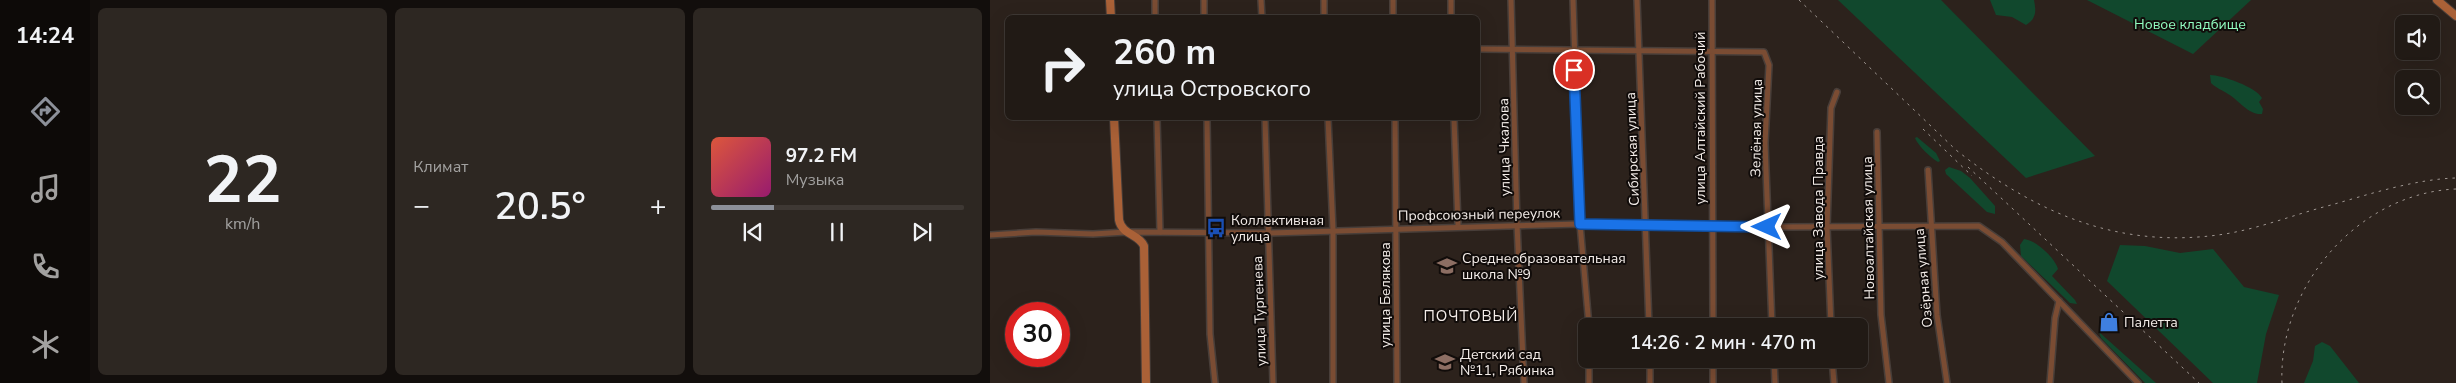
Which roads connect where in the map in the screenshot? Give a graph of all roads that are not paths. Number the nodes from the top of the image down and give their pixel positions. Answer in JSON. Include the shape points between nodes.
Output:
{"nodes":[{"id":1,"x":1110,"y":0,"type":"edge"},
{"id":2,"x":1155,"y":0,"type":"edge"},
{"id":3,"x":1204,"y":0,"type":"edge"},
{"id":4,"x":1261,"y":0,"type":"edge"},
{"id":5,"x":1324,"y":0,"type":"edge"},
{"id":6,"x":1393,"y":0,"type":"edge"},
{"id":7,"x":1451,"y":0,"type":"edge"},
{"id":8,"x":1511,"y":0,"type":"edge"},
{"id":9,"x":1573,"y":0,"type":"edge"},
{"id":10,"x":1637,"y":0,"type":"edge"},
{"id":11,"x":1712,"y":0,"type":"edge"},
{"id":12,"x":2437,"y":0,"type":"edge"},
{"id":13,"x":1111,"y":15,"type":"edge"},
{"id":14,"x":1155,"y":15,"type":"edge"},
{"id":15,"x":1204,"y":15,"type":"edge"},
{"id":16,"x":1262,"y":15,"type":"edge"},
{"id":17,"x":1324,"y":15,"type":"edge"},
{"id":18,"x":1394,"y":15,"type":"edge"},
{"id":19,"x":1451,"y":15,"type":"edge"},
{"id":20,"x":2456,"y":16,"type":"edge"},
{"id":21,"x":1480,"y":49,"type":"edge"},
{"id":22,"x":1513,"y":50,"type":"junction"},
{"id":23,"x":1711,"y":50,"type":"junction"},
{"id":24,"x":1574,"y":51,"type":"junction"},
{"id":25,"x":1640,"y":51,"type":"junction"},
{"id":26,"x":1837,"y":92,"type":"dead end"},
{"id":27,"x":1114,"y":120,"type":"edge"},
{"id":28,"x":1157,"y":120,"type":"edge"},
{"id":29,"x":1207,"y":120,"type":"edge"},
{"id":30,"x":1265,"y":120,"type":"edge"},
{"id":31,"x":1328,"y":120,"type":"edge"},
{"id":32,"x":1395,"y":120,"type":"edge"},
{"id":33,"x":1454,"y":120,"type":"edge"},
{"id":34,"x":1877,"y":132,"type":"dead end"},
{"id":35,"x":1928,"y":170,"type":"dead end"},
{"id":36,"x":1517,"y":224,"type":"junction"},
{"id":37,"x":1580,"y":224,"type":"junction"},
{"id":38,"x":1647,"y":224,"type":"junction"},
{"id":39,"x":1458,"y":225,"type":"junction"},
{"id":40,"x":1878,"y":226,"type":"junction"},
{"id":41,"x":1930,"y":226,"type":"junction"},
{"id":42,"x":1396,"y":227,"type":"junction"},
{"id":43,"x":1711,"y":227,"type":"junction"},
{"id":44,"x":1767,"y":227,"type":"junction"},
{"id":45,"x":1827,"y":227,"type":"junction"},
{"id":46,"x":1333,"y":230,"type":"junction"},
{"id":47,"x":1126,"y":232,"type":"junction"},
{"id":48,"x":1160,"y":232,"type":"junction"},
{"id":49,"x":1209,"y":232,"type":"junction"},
{"id":50,"x":1268,"y":232,"type":"junction"},
{"id":51,"x":990,"y":235,"type":"edge"},
{"id":52,"x":2059,"y":301,"type":"junction"},
{"id":53,"x":1588,"y":318,"type":"edge"},
{"id":54,"x":1649,"y":318,"type":"edge"},
{"id":55,"x":1712,"y":318,"type":"edge"},
{"id":56,"x":1772,"y":318,"type":"edge"},
{"id":57,"x":1831,"y":318,"type":"edge"},
{"id":58,"x":1589,"y":368,"type":"edge"},
{"id":59,"x":1650,"y":368,"type":"edge"},
{"id":60,"x":1713,"y":368,"type":"edge"},
{"id":61,"x":1774,"y":368,"type":"edge"},
{"id":62,"x":1833,"y":368,"type":"edge"},
{"id":63,"x":1146,"y":383,"type":"edge"},
{"id":64,"x":1215,"y":383,"type":"edge"},
{"id":65,"x":1273,"y":383,"type":"edge"},
{"id":66,"x":1333,"y":383,"type":"edge"},
{"id":67,"x":1396,"y":383,"type":"edge"},
{"id":68,"x":1524,"y":383,"type":"edge"},
{"id":69,"x":1589,"y":383,"type":"edge"},
{"id":70,"x":1650,"y":383,"type":"edge"},
{"id":71,"x":1713,"y":383,"type":"edge"},
{"id":72,"x":1775,"y":383,"type":"edge"},
{"id":73,"x":1834,"y":383,"type":"edge"},
{"id":74,"x":1889,"y":383,"type":"edge"},
{"id":75,"x":1947,"y":383,"type":"edge"},
{"id":76,"x":2050,"y":383,"type":"edge"},
{"id":77,"x":2138,"y":383,"type":"edge"}],
"edges":[{"from":1,"to":13,"type":"street"},
{"from":2,"to":14,"type":"street"},
{"from":3,"to":15,"type":"street"},
{"from":4,"to":16,"type":"street"},
{"from":5,"to":17,"type":"street"},
{"from":6,"to":18,"type":"street"},
{"from":7,"to":19,"type":"street"},
{"from":8,"to":22,"type":"street","name":"улица Чкалова"},
{"from":9,"to":24,"type":"street"},
{"from":10,"to":25,"type":"street","name":"Сибирская улица"},
{"from":11,"to":23,"type":"street","name":"улица Алтайский Рабочий"},
{"from":12,"to":20,"type":"street"},
{"from":21,"to":22,"type":"street"},
{"from":22,"to":24,"type":"street"},
{"from":22,"to":36,"type":"street","name":"улица Чкалова"},
{"from":23,"to":25,"type":"street"},
{"from":23,"to":43,"type":"street","name":"улица Алтайский Рабочий"},
{"from":23,"to":44,"type":"street","name":"Зелёная улица","via":[[1764,52],[1769,65],[1765,143]]},
{"from":24,"to":25,"type":"street"},
{"from":24,"to":37,"type":"street"},
{"from":25,"to":38,"type":"street","name":"Сибирская улица"},
{"from":26,"to":45,"type":"street","name":"улица Завода Правда","via":[[1831,108]]},
{"from":27,"to":47,"type":"street","via":[[1118,213],[1120,226]]},
{"from":28,"to":48,"type":"street"},
{"from":29,"to":49,"type":"street"},
{"from":30,"to":50,"type":"street","name":"улица Тургенева"},
{"from":31,"to":46,"type":"street"},
{"from":32,"to":42,"type":"street","name":"улица Белякова"},
{"from":33,"to":39,"type":"street"},
{"from":34,"to":40,"type":"street","name":"Новоалтайская улица"},
{"from":35,"to":41,"type":"street","name":"Озёрная улица"},
{"from":36,"to":37,"type":"street","name":"Профсоюзный переулок"},
{"from":36,"to":39,"type":"street","name":"Профсоюзный переулок"},
{"from":36,"to":68,"type":"street","name":"улица Чкалова"},
{"from":37,"to":38,"type":"street","name":"Профсоюзный переулок"},
{"from":37,"to":53,"type":"street"},
{"from":38,"to":43,"type":"street","name":"Профсоюзный переулок"},
{"from":38,"to":54,"type":"street","name":"Сибирская улица"},
{"from":39,"to":42,"type":"street","name":"Профсоюзный переулок"},
{"from":40,"to":41,"type":"street","name":"Профсоюзный переулок"},
{"from":40,"to":45,"type":"street","name":"Профсоюзный переулок"},
{"from":40,"to":74,"type":"street","name":"Новоалтайская улица","via":[[1881,315]]},
{"from":41,"to":52,"type":"street","name":"Профсоюзный переулок","via":[[1973,225],[1983,228],[2002,242]]},
{"from":41,"to":75,"type":"street","name":"Озёрная улица","via":[[1937,315]]},
{"from":42,"to":46,"type":"street","name":"Профсоюзный переулок"},
{"from":42,"to":67,"type":"street","name":"улица Белякова"},
{"from":43,"to":44,"type":"street","name":"Профсоюзный переулок"},
{"from":43,"to":55,"type":"street","name":"улица Алтайский Рабочий"},
{"from":44,"to":45,"type":"street","name":"Профсоюзный переулок"},
{"from":44,"to":56,"type":"street","name":"Зелёная улица"},
{"from":45,"to":57,"type":"street","name":"улица Завода Правда"},
{"from":46,"to":50,"type":"street","name":"Профсоюзный переулок"},
{"from":46,"to":66,"type":"street"},
{"from":47,"to":48,"type":"street","name":"Профсоюзный переулок"},
{"from":47,"to":51,"type":"street","name":"Профсоюзный переулок"},
{"from":47,"to":63,"type":"street","via":[[1141,240],[1146,258]]},
{"from":48,"to":49,"type":"street","name":"Профсоюзный переулок"},
{"from":49,"to":50,"type":"street","name":"Профсоюзный переулок"},
{"from":49,"to":64,"type":"street","via":[[1210,334]]},
{"from":50,"to":65,"type":"street","name":"улица Тургенева"},
{"from":52,"to":76,"type":"street"},
{"from":52,"to":77,"type":"street"},
{"from":58,"to":69,"type":"street"},
{"from":59,"to":70,"type":"street"},
{"from":60,"to":71,"type":"street"},
{"from":61,"to":72,"type":"street"},
{"from":62,"to":73,"type":"street"}]}
